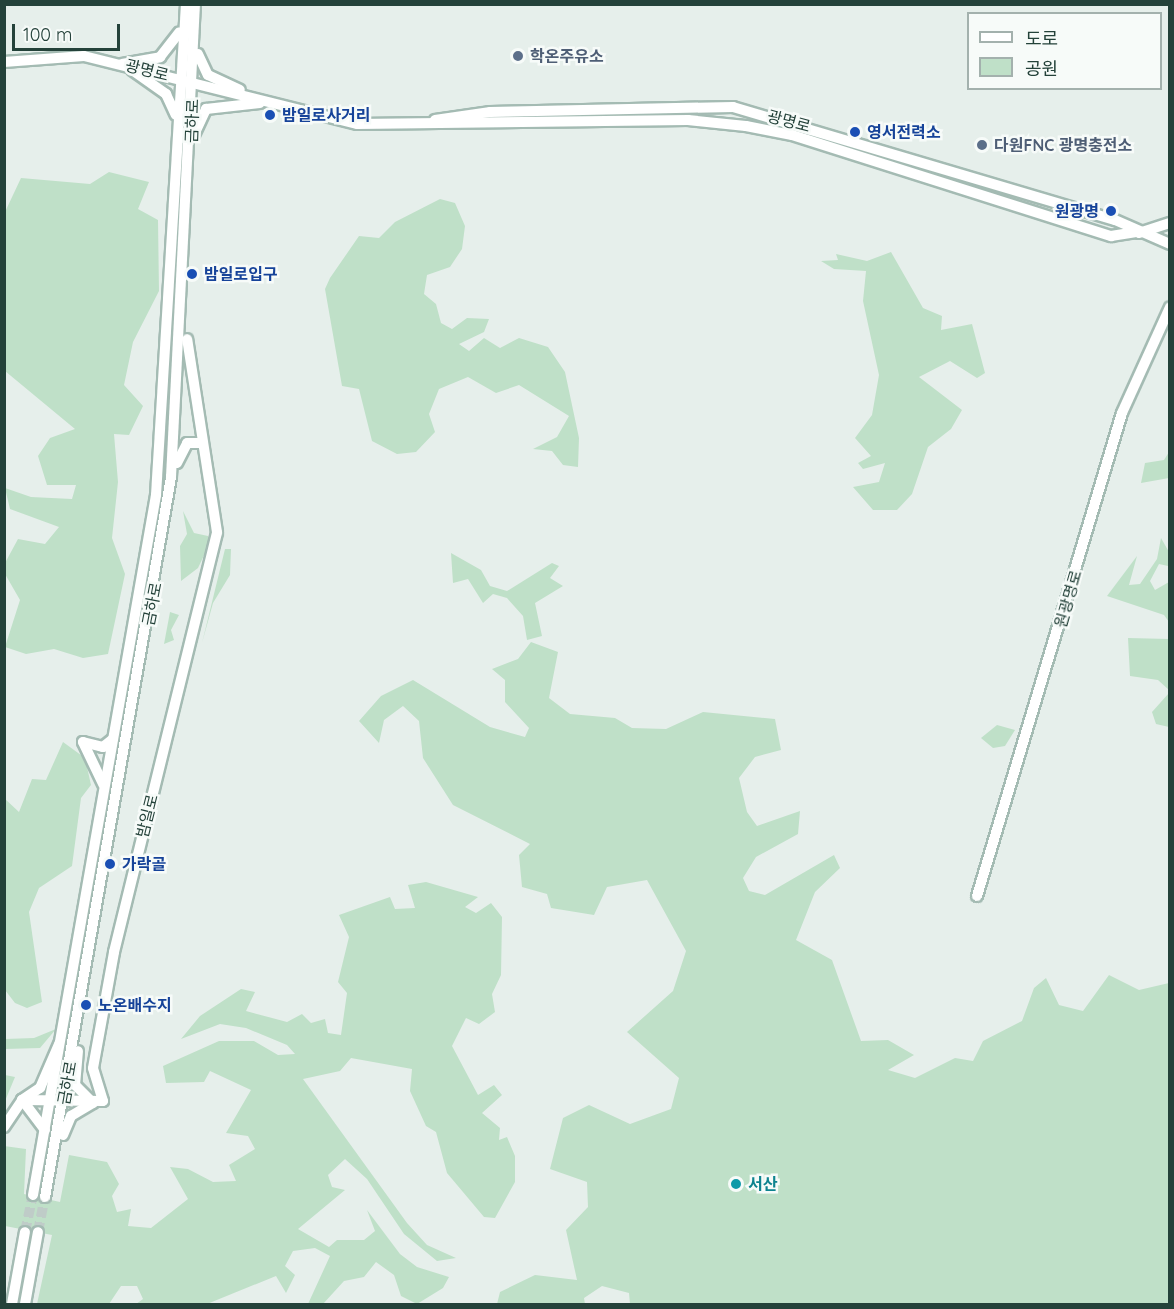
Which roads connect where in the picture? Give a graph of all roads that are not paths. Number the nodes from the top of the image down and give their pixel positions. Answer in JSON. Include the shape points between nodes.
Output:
{"nodes":[{"id":1,"x":186,"y":4,"type":"edge"},
{"id":2,"x":195,"y":4,"type":"edge"},
{"id":3,"x":182,"y":27,"type":"junction"},
{"id":4,"x":196,"y":46,"type":"junction"},
{"id":5,"x":4,"y":62,"type":"edge"},
{"id":6,"x":121,"y":64,"type":"junction"},
{"id":7,"x":179,"y":79,"type":"junction"},
{"id":8,"x":194,"y":82,"type":"junction"},
{"id":9,"x":268,"y":103,"type":"junction"},
{"id":10,"x":429,"y":122,"type":"junction"},
{"id":11,"x":178,"y":126,"type":"junction"},
{"id":12,"x":191,"y":144,"type":"junction"},
{"id":13,"x":1170,"y":223,"type":"edge"},
{"id":14,"x":1137,"y":232,"type":"junction"},
{"id":15,"x":1170,"y":244,"type":"edge"},
{"id":16,"x":183,"y":305,"type":"junction"},
{"id":17,"x":1170,"y":307,"type":"edge"},
{"id":18,"x":165,"y":337,"type":"junction"},
{"id":19,"x":180,"y":381,"type":"junction"},
{"id":20,"x":196,"y":420,"type":"junction"},
{"id":21,"x":201,"y":443,"type":"junction"},
{"id":22,"x":171,"y":477,"type":"junction"},
{"id":23,"x":113,"y":739,"type":"junction"},
{"id":24,"x":104,"y":787,"type":"junction"},
{"id":25,"x":977,"y":896,"type":"dead end"},
{"id":26,"x":70,"y":1033,"type":"junction"},
{"id":27,"x":22,"y":1100,"type":"junction"},
{"id":28,"x":51,"y":1101,"type":"junction"},
{"id":29,"x":64,"y":1102,"type":"junction"},
{"id":30,"x":93,"y":1103,"type":"junction"},
{"id":31,"x":4,"y":1127,"type":"edge"},
{"id":32,"x":45,"y":1130,"type":"junction"},
{"id":33,"x":51,"y":1164,"type":"junction"},
{"id":34,"x":33,"y":1195,"type":"tunnel mouth"},
{"id":35,"x":45,"y":1197,"type":"tunnel mouth"},
{"id":36,"x":25,"y":1232,"type":"tunnel mouth"},
{"id":37,"x":38,"y":1232,"type":"tunnel mouth"},
{"id":38,"x":12,"y":1305,"type":"edge"},
{"id":39,"x":25,"y":1305,"type":"edge"}],
"edges":[{"from":1,"to":3,"type":"main road","name":"금하로"},
{"from":2,"to":4,"type":"main road","name":"금하로"},
{"from":3,"to":6,"type":"main road","via":[[168,53]]},
{"from":3,"to":7,"type":"main road","name":"금하로"},
{"from":4,"to":8,"type":"main road","name":"금하로"},
{"from":4,"to":9,"type":"main road","via":[[208,75]]},
{"from":5,"to":6,"type":"main road","name":"광명로","via":[[84,56]]},
{"from":6,"to":7,"type":"main road","name":"광명로"},
{"from":6,"to":11,"type":"main road","via":[[166,94]]},
{"from":7,"to":8,"type":"main road","name":"광명로"},
{"from":7,"to":11,"type":"main road","name":"금하로"},
{"from":8,"to":9,"type":"main road","name":"광명로"},
{"from":8,"to":12,"type":"main road","name":"금하로"},
{"from":9,"to":10,"type":"main road","name":"광명로","via":[[357,124]]},
{"from":9,"to":12,"type":"main road","via":[[206,109]]},
{"from":10,"to":14,"type":"main road","name":"광명로","via":[[688,120],[746,126],[792,135],[1111,236]]},
{"from":10,"to":14,"type":"main road","name":"광명로","via":[[490,112],[734,108],[1115,220]]},
{"from":11,"to":18,"type":"main road","name":"금하로"},
{"from":12,"to":16,"type":"main road","name":"금하로"},
{"from":13,"to":14,"type":"main road"},
{"from":14,"to":15,"type":"main road","name":"광명로"},
{"from":16,"to":19,"type":"main road","name":"금하로"},
{"from":16,"to":20,"type":"main road"},
{"from":17,"to":25,"type":"main road","name":"원광명로","via":[[1122,413]]},
{"from":18,"to":19,"type":"main road"},
{"from":18,"to":23,"type":"main road","name":"금하로","via":[[156,495]]},
{"from":19,"to":20,"type":"main road"},
{"from":19,"to":22,"type":"main road","name":"금하로"},
{"from":20,"to":21,"type":"main road","name":"밤일로"},
{"from":21,"to":22,"type":"main road","via":[[190,441],[183,447]]},
{"from":21,"to":30,"type":"main road","name":"밤일로","via":[[217,532],[114,952],[93,1068],[102,1101]]},
{"from":22,"to":26,"type":"main road","name":"금하로"},
{"from":23,"to":24,"type":"main road","name":"금하로"},
{"from":23,"to":24,"type":"main road","via":[[103,747],[82,742]]},
{"from":24,"to":26,"type":"main road","name":"금하로"},
{"from":26,"to":27,"type":"main road","via":[[40,1088]]},
{"from":26,"to":28,"type":"main road","name":"금하로"},
{"from":26,"to":29,"type":"main road","name":"금하로"},
{"from":26,"to":30,"type":"main road","via":[[75,1085]]},
{"from":27,"to":28,"type":"main road"},
{"from":27,"to":31,"type":"main road"},
{"from":27,"to":32,"type":"main road"},
{"from":28,"to":29,"type":"main road"},
{"from":28,"to":32,"type":"main road","name":"금하로"},
{"from":29,"to":30,"type":"main road"},
{"from":29,"to":33,"type":"main road","name":"금하로"},
{"from":30,"to":33,"type":"main road","via":[[69,1119]]},
{"from":32,"to":34,"type":"main road","name":"금하로"},
{"from":33,"to":35,"type":"main road","name":"금하로"},
{"from":36,"to":38,"type":"main road"},
{"from":37,"to":39,"type":"main road"}]}
